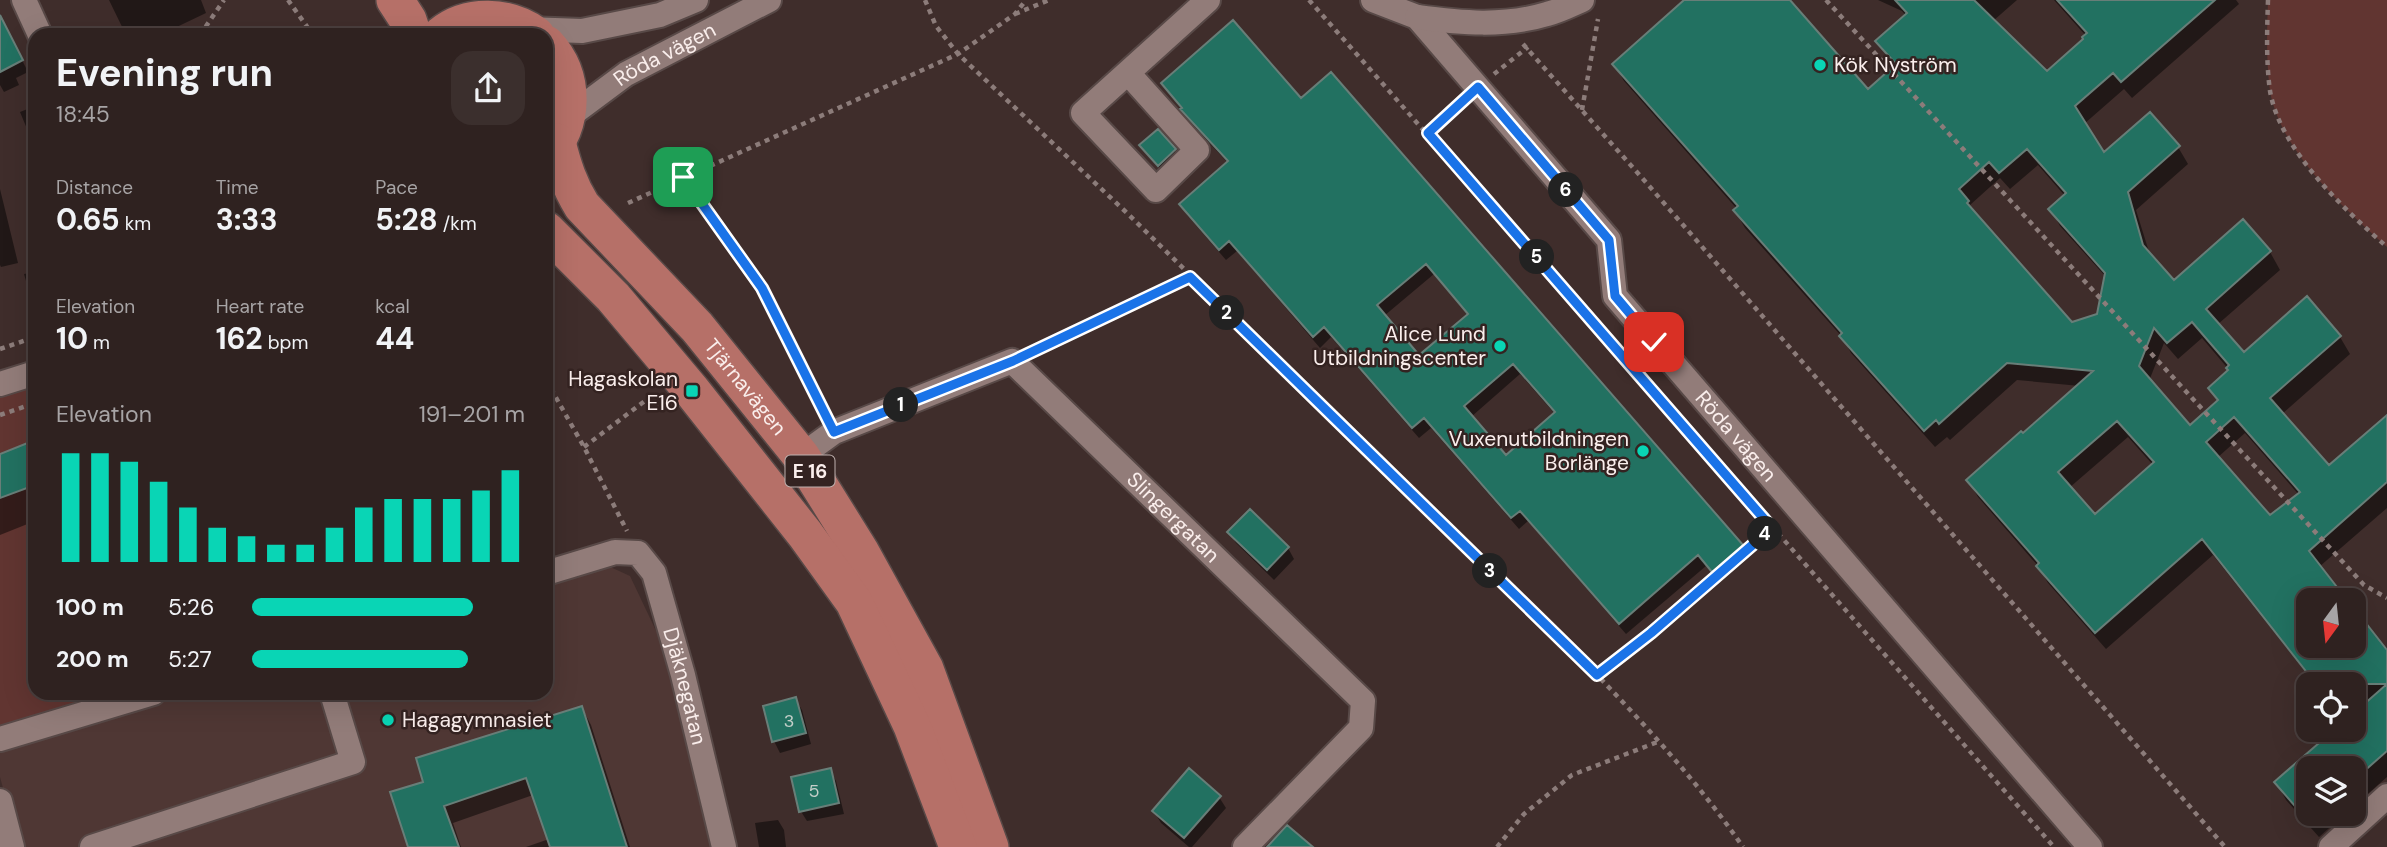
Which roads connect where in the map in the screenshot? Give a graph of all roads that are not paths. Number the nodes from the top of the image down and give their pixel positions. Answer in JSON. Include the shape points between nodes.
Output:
{"nodes":[{"id":1,"x":24,"y":0,"type":"edge"},
{"id":2,"x":395,"y":0,"type":"edge"},
{"id":3,"x":696,"y":0,"type":"edge"},
{"id":4,"x":769,"y":0,"type":"edge"},
{"id":5,"x":1208,"y":0,"type":"edge"},
{"id":6,"x":1373,"y":0,"type":"edge"},
{"id":7,"x":1591,"y":6,"type":"edge"},
{"id":8,"x":1417,"y":17,"type":"junction"},
{"id":9,"x":518,"y":26,"type":"edge"},
{"id":10,"x":37,"y":28,"type":"edge"},
{"id":11,"x":411,"y":28,"type":"edge"},
{"id":12,"x":453,"y":28,"type":"edge"},
{"id":13,"x":544,"y":28,"type":"edge"},
{"id":14,"x":553,"y":29,"type":"edge"},
{"id":15,"x":553,"y":58,"type":"edge"},
{"id":16,"x":1128,"y":73,"type":"junction"},
{"id":17,"x":557,"y":139,"type":"edge"},
{"id":18,"x":553,"y":236,"type":"edge"},
{"id":19,"x":28,"y":375,"type":"edge"},
{"id":20,"x":0,"y":384,"type":"edge"},
{"id":21,"x":801,"y":456,"type":"junction"},
{"id":22,"x":553,"y":571,"type":"edge"},
{"id":23,"x":130,"y":700,"type":"edge"},
{"id":24,"x":334,"y":700,"type":"edge"},
{"id":25,"x":0,"y":739,"type":"edge"},
{"id":26,"x":2387,"y":796,"type":"edge"},
{"id":27,"x":0,"y":801,"type":"edge"},
{"id":28,"x":12,"y":847,"type":"edge"},
{"id":29,"x":92,"y":847,"type":"edge"},
{"id":30,"x":724,"y":847,"type":"edge"},
{"id":31,"x":958,"y":847,"type":"edge"},
{"id":32,"x":990,"y":847,"type":"edge"},
{"id":33,"x":1245,"y":847,"type":"edge"},
{"id":34,"x":2090,"y":847,"type":"edge"},
{"id":35,"x":2330,"y":847,"type":"edge"}],
"edges":[{"from":1,"to":10,"type":"street"},
{"from":2,"to":11,"type":"highway"},
{"from":3,"to":14,"type":"street","name":"Röda vägen","via":[[660,15],[582,31]]},
{"from":4,"to":17,"type":"street","name":"Röda vägen","via":[[626,74]]},
{"from":5,"to":16,"type":"street"},
{"from":6,"to":8,"type":"street","name":"Röda vägen"},
{"from":7,"to":8,"type":"street","via":[[1504,23]]},
{"from":8,"to":34,"type":"street","name":"Röda vägen","via":[[1609,240],[1615,296]]},
{"from":9,"to":12,"type":"highway","via":[[484,19]]},
{"from":9,"to":13,"type":"street","name":"Röda vägen"},
{"from":15,"to":17,"type":"highway","name":"Tjärnavägen","via":[[562,66],[569,100]]},
{"from":16,"to":16,"type":"street","via":[[1197,150],[1156,190],[1083,113]]},
{"from":17,"to":21,"type":"highway","name":"Tjärnavägen","number":"E 16","via":[[568,180],[582,206],[697,327]]},
{"from":18,"to":31,"type":"highway","name":"Tjärnavägen","number":"E 16","via":[[613,297],[692,391],[854,602],[912,726]]},
{"from":19,"to":20,"type":"street"},
{"from":21,"to":32,"type":"highway","name":"Tjärnavägen","number":"E 16","via":[[925,669]]},
{"from":21,"to":33,"type":"street","name":"Slingergatan","via":[[834,432],[1013,361],[1363,701],[1362,727]]},
{"from":22,"to":30,"type":"street","name":"Djäknegatan","via":[[626,552],[653,573]]},
{"from":23,"to":25,"type":"street"},
{"from":24,"to":29,"type":"street","via":[[353,762]]},
{"from":26,"to":35,"type":"street"},
{"from":27,"to":28,"type":"street"}]}
